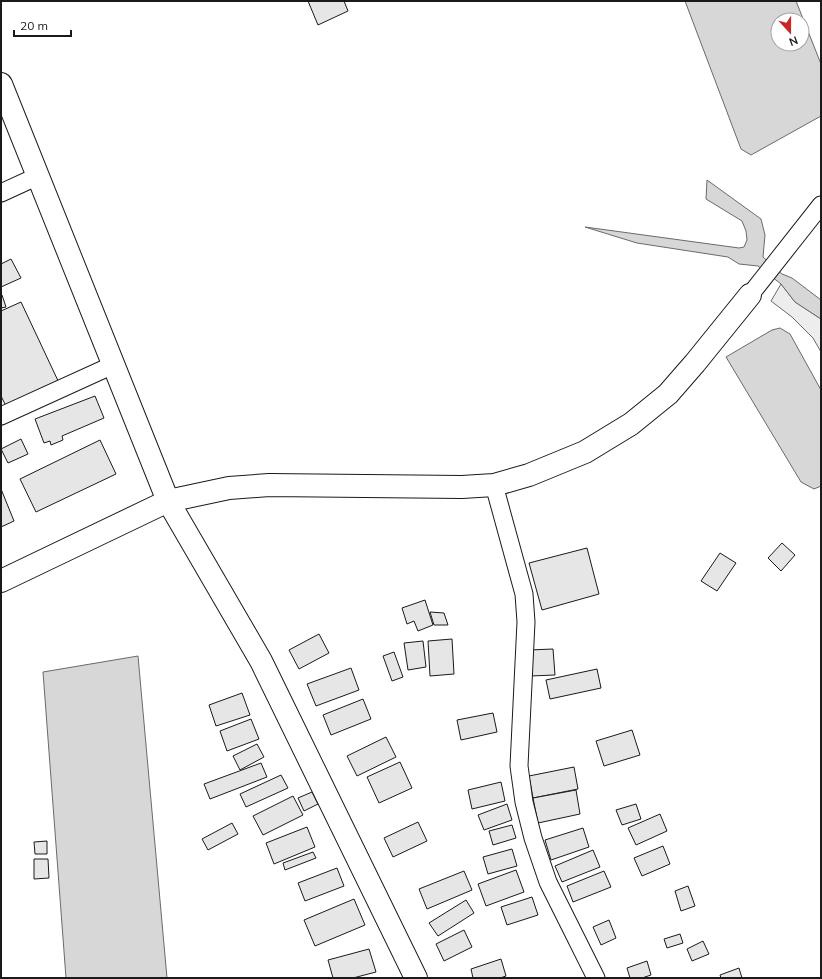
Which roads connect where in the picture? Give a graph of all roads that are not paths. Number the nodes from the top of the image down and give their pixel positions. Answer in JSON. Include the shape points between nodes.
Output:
{"nodes":[{"id":1,"x":1,"y":84,"type":"edge"},
{"id":2,"x":38,"y":176,"type":"junction"},
{"id":3,"x":1,"y":193,"type":"edge"},
{"id":4,"x":821,"y":205,"type":"edge"},
{"id":5,"x":750,"y":295,"type":"joint"},
{"id":6,"x":113,"y":365,"type":"junction"},
{"id":7,"x":1,"y":416,"type":"edge"},
{"id":8,"x":494,"y":485,"type":"junction"},
{"id":9,"x":168,"y":501,"type":"junction"},
{"id":10,"x":1,"y":581,"type":"edge"},
{"id":11,"x":416,"y":978,"type":"edge"},
{"id":12,"x":596,"y":978,"type":"edge"}],
"edges":[{"from":1,"to":2,"type":"street"},
{"from":2,"to":3,"type":"street"},
{"from":2,"to":6,"type":"street"},
{"from":4,"to":5,"type":"street"},
{"from":5,"to":8,"type":"street","via":[[668,394],[630,424],[585,452],[529,476]]},
{"from":6,"to":7,"type":"street"},
{"from":6,"to":9,"type":"street"},
{"from":8,"to":9,"type":"street","via":[[462,487],[269,484],[229,488]]},
{"from":8,"to":12,"type":"street","via":[[524,594],[526,622],[519,766],[524,802],[548,882]]},
{"from":9,"to":10,"type":"street"},
{"from":9,"to":11,"type":"street","via":[[260,661]]}]}
